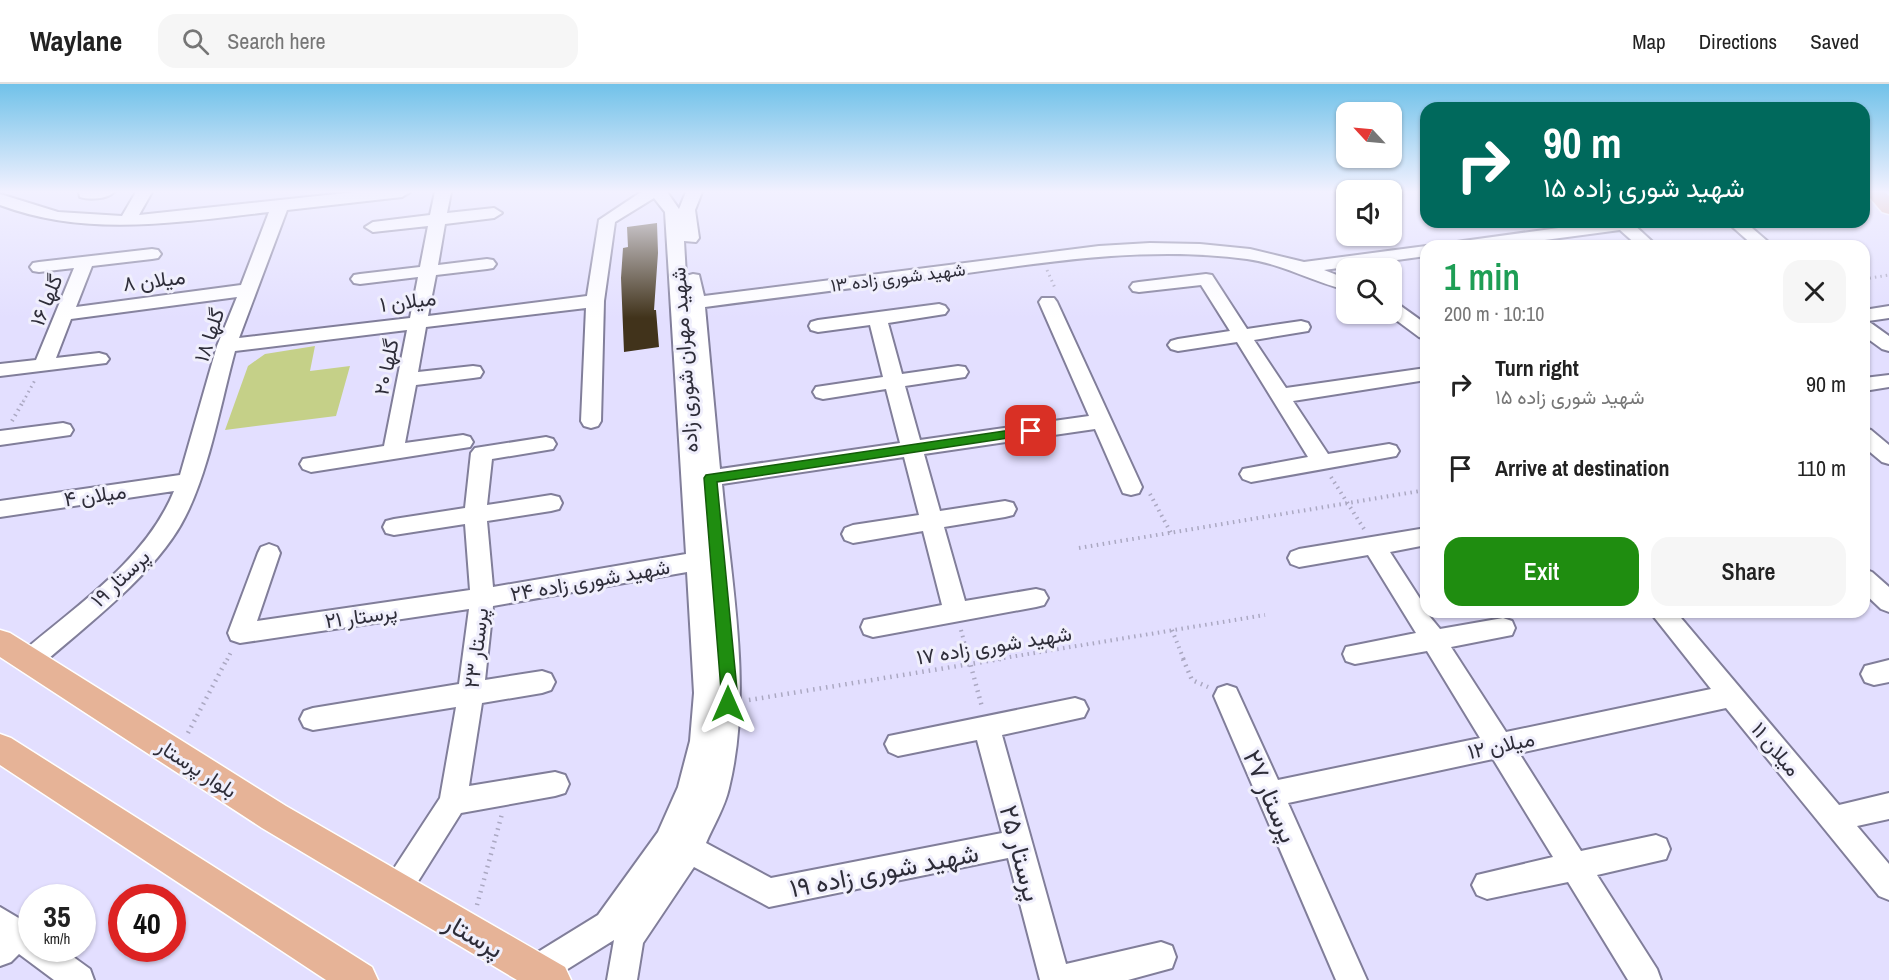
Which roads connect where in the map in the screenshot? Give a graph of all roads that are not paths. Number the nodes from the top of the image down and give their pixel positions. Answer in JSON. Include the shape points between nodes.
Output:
{"nodes":[{"id":1,"x":269,"y":234,"type":"edge"},
{"id":2,"x":435,"y":234,"type":"edge"},
{"id":3,"x":605,"y":234,"type":"edge"},
{"id":4,"x":676,"y":234,"type":"edge"},
{"id":5,"x":687,"y":234,"type":"edge"},
{"id":6,"x":1568,"y":234,"type":"edge"},
{"id":7,"x":1537,"y":240,"type":"edge"},
{"id":8,"x":1420,"y":252,"type":"edge"},
{"id":9,"x":152,"y":254,"type":"dead end"},
{"id":10,"x":85,"y":262,"type":"junction"},
{"id":11,"x":488,"y":264,"type":"dead end"},
{"id":12,"x":39,"y":267,"type":"dead end"},
{"id":13,"x":1304,"y":267,"type":"junction"},
{"id":14,"x":428,"y":271,"type":"junction"},
{"id":15,"x":360,"y":279,"type":"dead end"},
{"id":16,"x":1336,"y":280,"type":"edge"},
{"id":17,"x":1139,"y":287,"type":"dead end"},
{"id":18,"x":248,"y":290,"type":"junction"},
{"id":19,"x":596,"y":300,"type":"junction"},
{"id":20,"x":1048,"y":302,"type":"road end"},
{"id":21,"x":687,"y":304,"type":"junction"},
{"id":22,"x":939,"y":310,"type":"dead end"},
{"id":23,"x":1889,"y":312,"type":"edge"},
{"id":24,"x":65,"y":314,"type":"junction"},
{"id":25,"x":1402,"y":315,"type":"edge"},
{"id":26,"x":1870,"y":315,"type":"edge"},
{"id":27,"x":877,"y":318,"type":"junction"},
{"id":28,"x":417,"y":322,"type":"junction"},
{"id":29,"x":818,"y":326,"type":"dead end"},
{"id":30,"x":1302,"y":327,"type":"dead end"},
{"id":31,"x":1420,"y":329,"type":"edge"},
{"id":32,"x":1870,"y":331,"type":"edge"},
{"id":33,"x":1242,"y":336,"type":"junction"},
{"id":34,"x":1178,"y":345,"type":"dead end"},
{"id":35,"x":1889,"y":345,"type":"edge"},
{"id":36,"x":227,"y":346,"type":"junction"},
{"id":37,"x":99,"y":359,"type":"dead end"},
{"id":38,"x":43,"y":365,"type":"junction"},
{"id":39,"x":0,"y":370,"type":"edge"},
{"id":40,"x":473,"y":372,"type":"dead end"},
{"id":41,"x":958,"y":372,"type":"dead end"},
{"id":42,"x":1420,"y":375,"type":"edge"},
{"id":43,"x":406,"y":380,"type":"junction"},
{"id":44,"x":1889,"y":381,"type":"edge"},
{"id":45,"x":894,"y":382,"type":"junction"},
{"id":46,"x":1870,"y":384,"type":"edge"},
{"id":47,"x":823,"y":392,"type":"dead end"},
{"id":48,"x":1280,"y":396,"type":"junction"},
{"id":49,"x":591,"y":421,"type":"dead end"},
{"id":50,"x":1102,"y":421,"type":"junction"},
{"id":51,"x":63,"y":430,"type":"dead end"},
{"id":52,"x":1,"y":439,"type":"edge"},
{"id":53,"x":1870,"y":440,"type":"edge"},
{"id":54,"x":464,"y":442,"type":"dead end"},
{"id":55,"x":546,"y":444,"type":"dead end"},
{"id":56,"x":912,"y":449,"type":"junction"},
{"id":57,"x":1389,"y":451,"type":"dead end"},
{"id":58,"x":393,"y":452,"type":"junction"},
{"id":59,"x":1889,"y":457,"type":"edge"},
{"id":60,"x":1322,"y":462,"type":"junction"},
{"id":61,"x":310,"y":464,"type":"dead end"},
{"id":62,"x":1251,"y":474,"type":"dead end"},
{"id":63,"x":701,"y":480,"type":"junction"},
{"id":64,"x":189,"y":481,"type":"junction"},
{"id":65,"x":1131,"y":488,"type":"road end"},
{"id":66,"x":551,"y":503,"type":"dead end"},
{"id":67,"x":1005,"y":508,"type":"dead end"},
{"id":68,"x":0,"y":509,"type":"edge"},
{"id":69,"x":475,"y":514,"type":"junction"},
{"id":70,"x":932,"y":521,"type":"junction"},
{"id":71,"x":394,"y":526,"type":"dead end"},
{"id":72,"x":853,"y":534,"type":"dead end"},
{"id":73,"x":1420,"y":538,"type":"edge"},
{"id":74,"x":1374,"y":545,"type":"junction"},
{"id":75,"x":269,"y":553,"type":"dead end"},
{"id":76,"x":1299,"y":558,"type":"dead end"},
{"id":77,"x":698,"y":561,"type":"junction"},
{"id":78,"x":1870,"y":584,"type":"edge"},
{"id":79,"x":1036,"y":597,"type":"dead end"},
{"id":80,"x":482,"y":598,"type":"junction"},
{"id":81,"x":1889,"y":602,"type":"edge"},
{"id":82,"x":956,"y":612,"type":"junction"},
{"id":83,"x":1420,"y":618,"type":"edge"},
{"id":84,"x":1420,"y":618,"type":"edge"},
{"id":85,"x":1667,"y":618,"type":"edge"},
{"id":86,"x":873,"y":627,"type":"dead end"},
{"id":87,"x":1503,"y":628,"type":"dead end"},
{"id":88,"x":1434,"y":640,"type":"junction"},
{"id":89,"x":0,"y":642,"type":"edge"},
{"id":90,"x":1356,"y":654,"type":"dead end"},
{"id":91,"x":30,"y":660,"type":"junction"},
{"id":92,"x":542,"y":682,"type":"dead end"},
{"id":93,"x":471,"y":693,"type":"junction"},
{"id":94,"x":1227,"y":696,"type":"road end"},
{"id":95,"x":1732,"y":696,"type":"junction"},
{"id":96,"x":1074,"y":709,"type":"dead end"},
{"id":97,"x":313,"y":720,"type":"dead end"},
{"id":98,"x":987,"y":726,"type":"junction"},
{"id":99,"x":898,"y":744,"type":"dead end"},
{"id":100,"x":1499,"y":746,"type":"junction"},
{"id":101,"x":0,"y":748,"type":"edge"},
{"id":102,"x":555,"y":784,"type":"dead end"},
{"id":103,"x":1270,"y":794,"type":"junction"},
{"id":104,"x":453,"y":802,"type":"junction"},
{"id":105,"x":1889,"y":806,"type":"edge"},
{"id":106,"x":1834,"y":819,"type":"junction"},
{"id":107,"x":1018,"y":843,"type":"junction"},
{"id":108,"x":689,"y":849,"type":"junction"},
{"id":109,"x":1656,"y":849,"type":"dead end"},
{"id":110,"x":1574,"y":866,"type":"junction"},
{"id":111,"x":1487,"y":885,"type":"dead end"},
{"id":112,"x":1889,"y":886,"type":"edge"},
{"id":113,"x":397,"y":889,"type":"junction"},
{"id":114,"x":17,"y":940,"type":"edge"},
{"id":115,"x":1161,"y":957,"type":"dead end"},
{"id":116,"x":544,"y":975,"type":"edge"},
{"id":117,"x":79,"y":980,"type":"edge"},
{"id":118,"x":359,"y":980,"type":"edge"},
{"id":119,"x":622,"y":980,"type":"edge"},
{"id":120,"x":1055,"y":980,"type":"edge"},
{"id":121,"x":1063,"y":980,"type":"edge"},
{"id":122,"x":1352,"y":980,"type":"edge"},
{"id":123,"x":1646,"y":980,"type":"edge"}],
"edges":[{"from":1,"to":18,"type":"street","name":"گلها ۱۸"},
{"from":2,"to":14,"type":"street","name":"گلها ۲۰"},
{"from":3,"to":19,"type":"street"},
{"from":4,"to":21,"type":"street","name":"شهید مهران شوری زاده"},
{"from":5,"to":21,"type":"street","name":"شهید مهران شوری زاده"},
{"from":6,"to":7,"type":"street"},
{"from":8,"to":13,"type":"street"},
{"from":9,"to":10,"type":"street"},
{"from":10,"to":12,"type":"street"},
{"from":10,"to":24,"type":"street","name":"گلها ۱۶"},
{"from":11,"to":14,"type":"street"},
{"from":13,"to":16,"type":"street","name":"شهید شوری زاده ۱۳"},
{"from":13,"to":21,"type":"street","name":"شهید شوری زاده ۱۳","via":[[1231,251],[1175,247],[1102,250]]},
{"from":14,"to":15,"type":"street"},
{"from":14,"to":28,"type":"street","name":"گلها ۲۰"},
{"from":17,"to":33,"type":"street","via":[[1206,279]]},
{"from":18,"to":24,"type":"street","name":"میلان ۸"},
{"from":18,"to":36,"type":"street","name":"گلها ۱۸"},
{"from":19,"to":28,"type":"street","name":"میلان ۱"},
{"from":19,"to":49,"type":"street"},
{"from":20,"to":50,"type":"street"},
{"from":21,"to":63,"type":"street","name":"شهید مهران شوری زاده"},
{"from":22,"to":27,"type":"street"},
{"from":23,"to":26,"type":"street"},
{"from":24,"to":38,"type":"street","name":"گلها ۱۶"},
{"from":25,"to":31,"type":"street"},
{"from":27,"to":29,"type":"street"},
{"from":27,"to":45,"type":"street"},
{"from":28,"to":36,"type":"street","name":"میلان ۱"},
{"from":28,"to":43,"type":"street","name":"گلها ۲۰"},
{"from":30,"to":33,"type":"street"},
{"from":32,"to":35,"type":"street"},
{"from":33,"to":34,"type":"street"},
{"from":33,"to":48,"type":"street"},
{"from":36,"to":64,"type":"street","name":"گلها ۱۸"},
{"from":37,"to":38,"type":"street"},
{"from":38,"to":39,"type":"street"},
{"from":40,"to":43,"type":"street"},
{"from":41,"to":45,"type":"street"},
{"from":42,"to":48,"type":"street"},
{"from":43,"to":58,"type":"street","name":"گلها ۲۰"},
{"from":44,"to":46,"type":"street"},
{"from":45,"to":47,"type":"street"},
{"from":45,"to":56,"type":"street"},
{"from":48,"to":60,"type":"street"},
{"from":50,"to":56,"type":"street"},
{"from":50,"to":65,"type":"street"},
{"from":51,"to":52,"type":"street"},
{"from":53,"to":59,"type":"street"},
{"from":54,"to":58,"type":"street"},
{"from":55,"to":69,"type":"street","name":"پرستار ۲۳","via":[[482,453]]},
{"from":56,"to":63,"type":"street"},
{"from":56,"to":70,"type":"street"},
{"from":57,"to":60,"type":"street"},
{"from":58,"to":61,"type":"street"},
{"from":60,"to":62,"type":"street"},
{"from":63,"to":77,"type":"street","name":"شهید مهران شوری زاده"},
{"from":63,"to":108,"type":"street","name":"شهید مهران شوری زاده","via":[[729,690],[725,741],[715,790]]},
{"from":64,"to":68,"type":"street","name":"میلان ۴"},
{"from":64,"to":91,"type":"street","name":"پرستار ۱۹","via":[[175,516],[146,555]]},
{"from":66,"to":69,"type":"street"},
{"from":67,"to":70,"type":"street"},
{"from":69,"to":71,"type":"street"},
{"from":69,"to":80,"type":"street","name":"پرستار ۲۳"},
{"from":70,"to":72,"type":"street"},
{"from":70,"to":82,"type":"street"},
{"from":73,"to":74,"type":"street"},
{"from":74,"to":76,"type":"street"},
{"from":74,"to":84,"type":"street"},
{"from":75,"to":80,"type":"street","name":"پرستار ۲۱","via":[[240,633]]},
{"from":77,"to":80,"type":"street","name":"شهید شوری زاده ۲۴"},
{"from":77,"to":116,"type":"street","name":"شهید مهران شوری زاده","via":[[707,693],[703,741],[692,787],[668,842],[609,926]]},
{"from":78,"to":81,"type":"street"},
{"from":79,"to":82,"type":"street"},
{"from":80,"to":93,"type":"street","name":"پرستار ۲۳"},
{"from":82,"to":86,"type":"street"},
{"from":83,"to":88,"type":"street"},
{"from":85,"to":95,"type":"street","name":"میلان ۱۱"},
{"from":87,"to":88,"type":"street"},
{"from":88,"to":90,"type":"street"},
{"from":88,"to":100,"type":"street"},
{"from":89,"to":91,"type":"main road","name":"بلوار پرستار"},
{"from":91,"to":113,"type":"main road","name":"بلوار پرستار","via":[[274,817]]},
{"from":92,"to":93,"type":"street"},
{"from":93,"to":97,"type":"street"},
{"from":93,"to":104,"type":"street","name":"پرستار ۲۳"},
{"from":94,"to":103,"type":"street","name":"پرستار ۲۷"},
{"from":95,"to":100,"type":"street","name":"میلان ۱۲"},
{"from":95,"to":106,"type":"street","name":"میلان ۱۱"},
{"from":96,"to":98,"type":"street"},
{"from":98,"to":99,"type":"street"},
{"from":98,"to":107,"type":"street","name":"پرستار ۲۵"},
{"from":100,"to":103,"type":"street","name":"میلان ۱۲"},
{"from":100,"to":110,"type":"street"},
{"from":101,"to":118,"type":"main road"},
{"from":102,"to":104,"type":"street"},
{"from":103,"to":122,"type":"street","name":"پرستار ۲۷"},
{"from":104,"to":113,"type":"street","name":"پرستار ۲۳"},
{"from":105,"to":106,"type":"street"},
{"from":106,"to":112,"type":"street","name":"میلان ۱۱"},
{"from":107,"to":108,"type":"street","name":"شهید شوری زاده ۱۹","via":[[769,893]]},
{"from":107,"to":120,"type":"street","name":"پرستار ۲۵"},
{"from":108,"to":119,"type":"street","name":"شهید مهران شوری زاده","via":[[629,938]]},
{"from":109,"to":110,"type":"street"},
{"from":110,"to":111,"type":"street"},
{"from":110,"to":123,"type":"street"},
{"from":113,"to":116,"type":"main road","name":"پرستار"},
{"from":114,"to":117,"type":"street"},
{"from":115,"to":121,"type":"street"}]}
